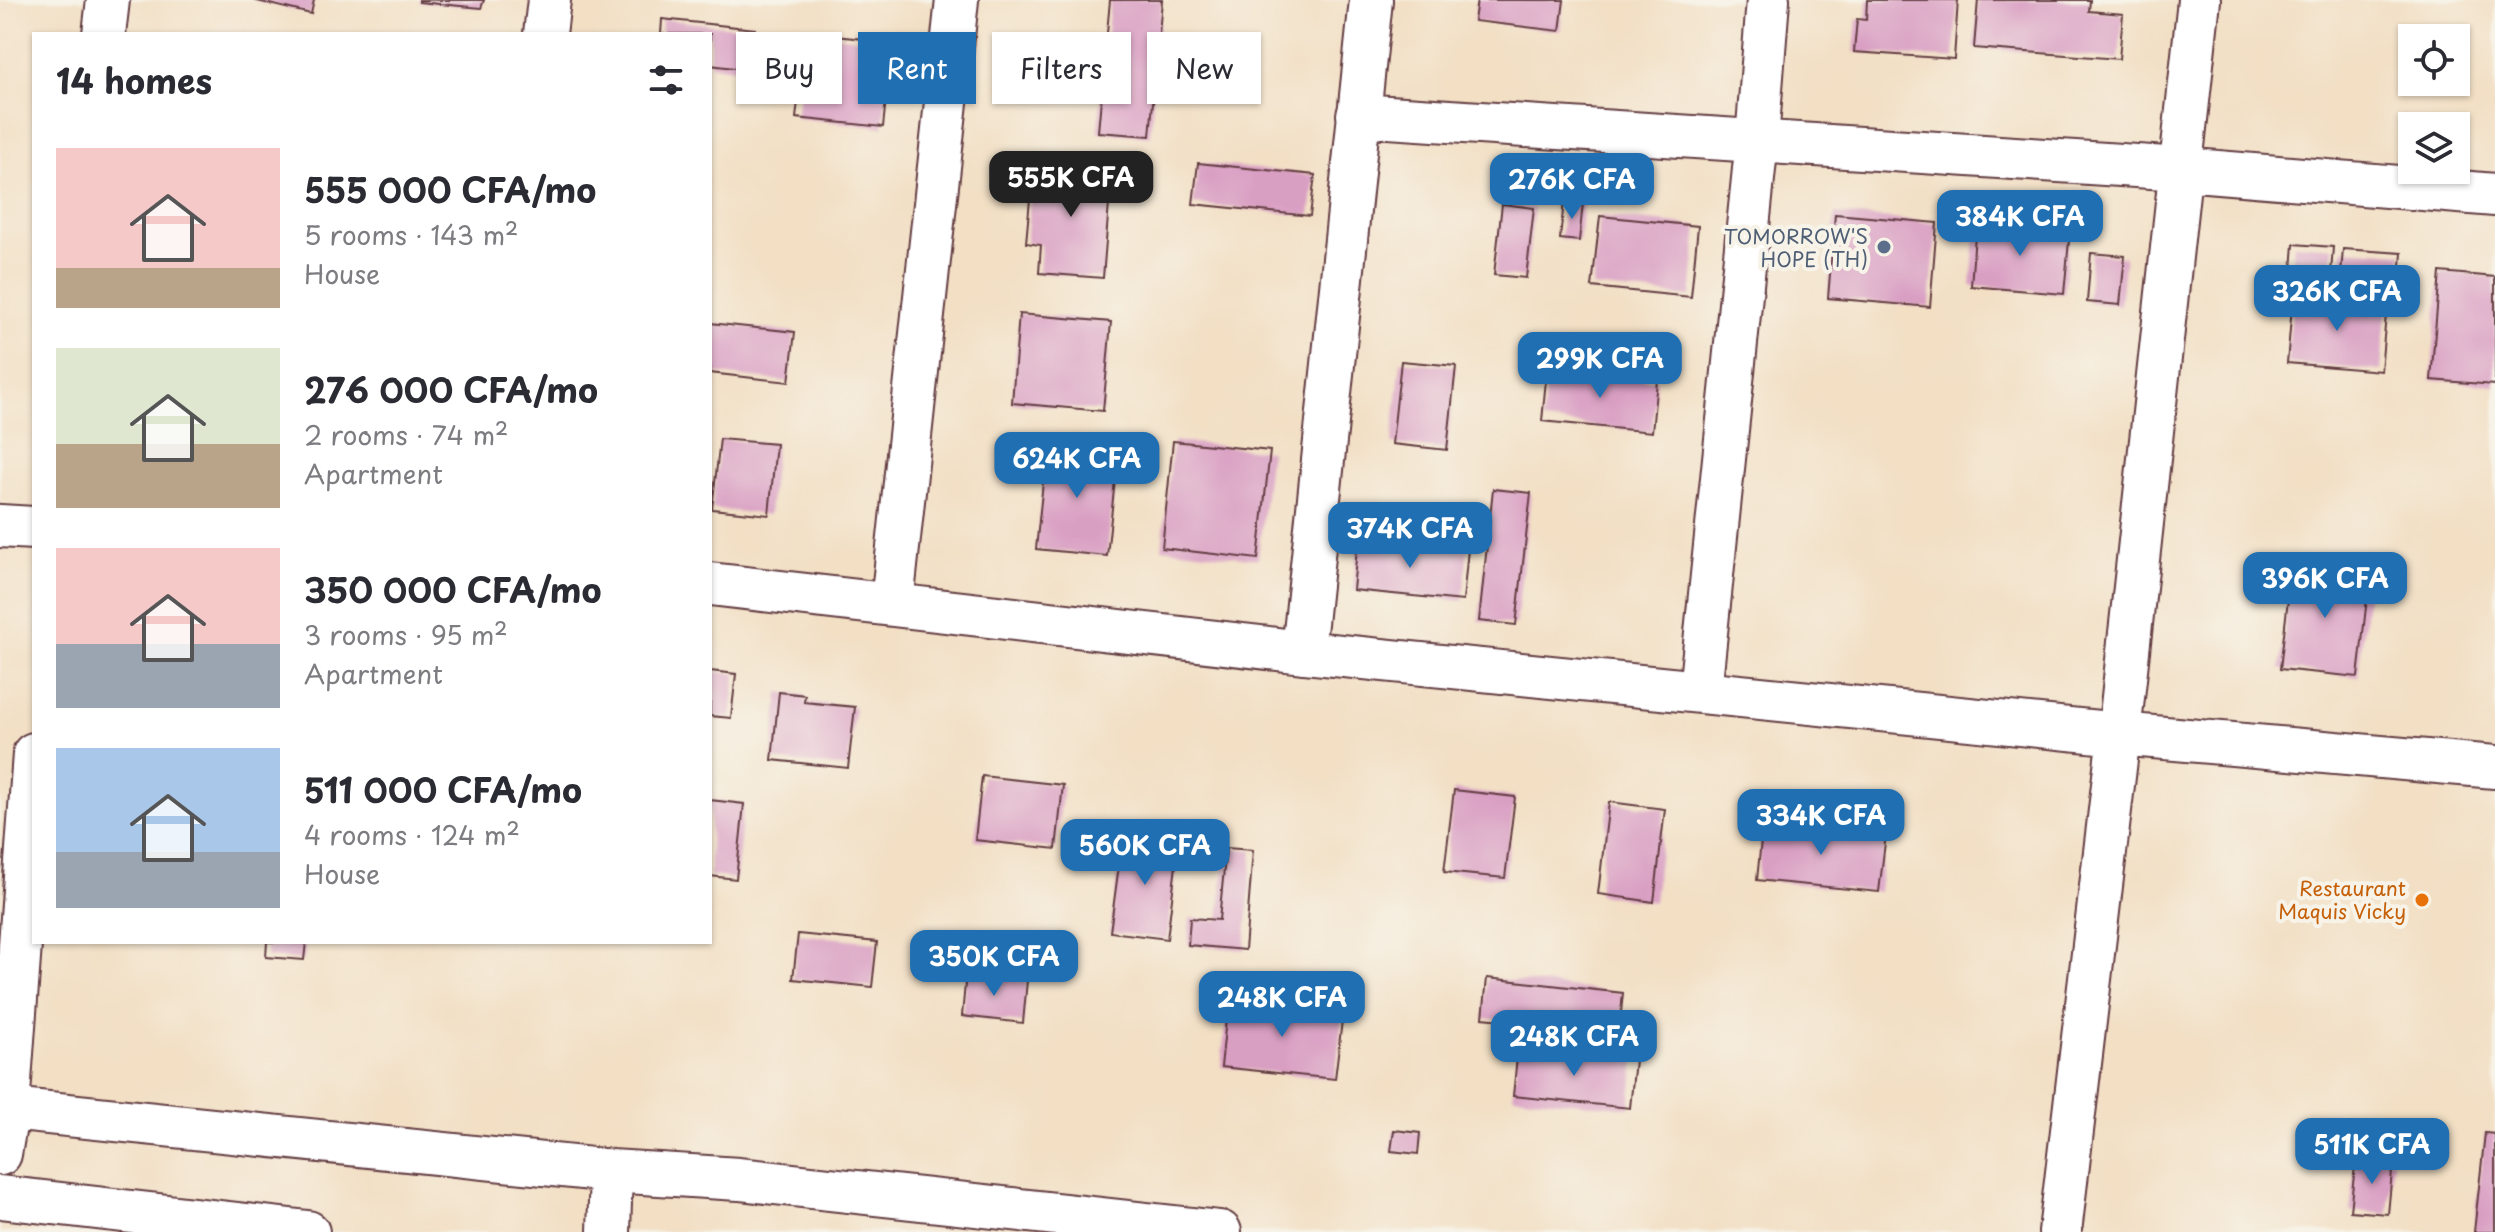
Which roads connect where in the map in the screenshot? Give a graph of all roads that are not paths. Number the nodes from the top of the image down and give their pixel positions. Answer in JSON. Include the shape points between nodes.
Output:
{"nodes":[{"id":1,"x":108,"y":0,"type":"edge"},
{"id":2,"x":549,"y":0,"type":"edge"},
{"id":3,"x":957,"y":0,"type":"edge"},
{"id":4,"x":1371,"y":0,"type":"edge"},
{"id":5,"x":1768,"y":0,"type":"edge"},
{"id":6,"x":2199,"y":0,"type":"edge"},
{"id":7,"x":104,"y":32,"type":"edge"},
{"id":8,"x":545,"y":32,"type":"edge"},
{"id":9,"x":1358,"y":115,"type":"junction"},
{"id":10,"x":1757,"y":140,"type":"junction"},
{"id":11,"x":2182,"y":169,"type":"junction"},
{"id":12,"x":2495,"y":195,"type":"edge"},
{"id":13,"x":0,"y":526,"type":"edge"},
{"id":14,"x":32,"y":528,"type":"edge"},
{"id":15,"x":712,"y":584,"type":"edge"},
{"id":16,"x":892,"y":603,"type":"junction"},
{"id":17,"x":1303,"y":652,"type":"junction"},
{"id":18,"x":1700,"y":691,"type":"junction"},
{"id":19,"x":2119,"y":734,"type":"junction"},
{"id":20,"x":2495,"y":767,"type":"edge"},
{"id":21,"x":32,"y":778,"type":"edge"},
{"id":22,"x":4,"y":1108,"type":"edge"},
{"id":23,"x":0,"y":1154,"type":"edge"},
{"id":24,"x":611,"y":1171,"type":"junction"},
{"id":25,"x":0,"y":1197,"type":"edge"},
{"id":26,"x":308,"y":1232,"type":"edge"},
{"id":27,"x":609,"y":1232,"type":"edge"},
{"id":28,"x":1220,"y":1232,"type":"edge"},
{"id":29,"x":2060,"y":1232,"type":"edge"}],
"edges":[{"from":1,"to":7,"type":"street"},
{"from":2,"to":8,"type":"street"},
{"from":3,"to":16,"type":"street"},
{"from":4,"to":9,"type":"street"},
{"from":5,"to":10,"type":"street"},
{"from":6,"to":11,"type":"street"},
{"from":9,"to":10,"type":"street"},
{"from":9,"to":17,"type":"street"},
{"from":10,"to":11,"type":"street"},
{"from":10,"to":18,"type":"street"},
{"from":11,"to":12,"type":"street"},
{"from":11,"to":19,"type":"street"},
{"from":13,"to":14,"type":"street"},
{"from":15,"to":16,"type":"street"},
{"from":16,"to":17,"type":"street"},
{"from":17,"to":18,"type":"street"},
{"from":18,"to":19,"type":"street"},
{"from":19,"to":20,"type":"street"},
{"from":19,"to":29,"type":"street"},
{"from":21,"to":22,"type":"street"},
{"from":22,"to":23,"type":"street"},
{"from":22,"to":24,"type":"street"},
{"from":24,"to":27,"type":"street"},
{"from":24,"to":28,"type":"street","via":[[739,1179]]},
{"from":25,"to":26,"type":"street"}]}
